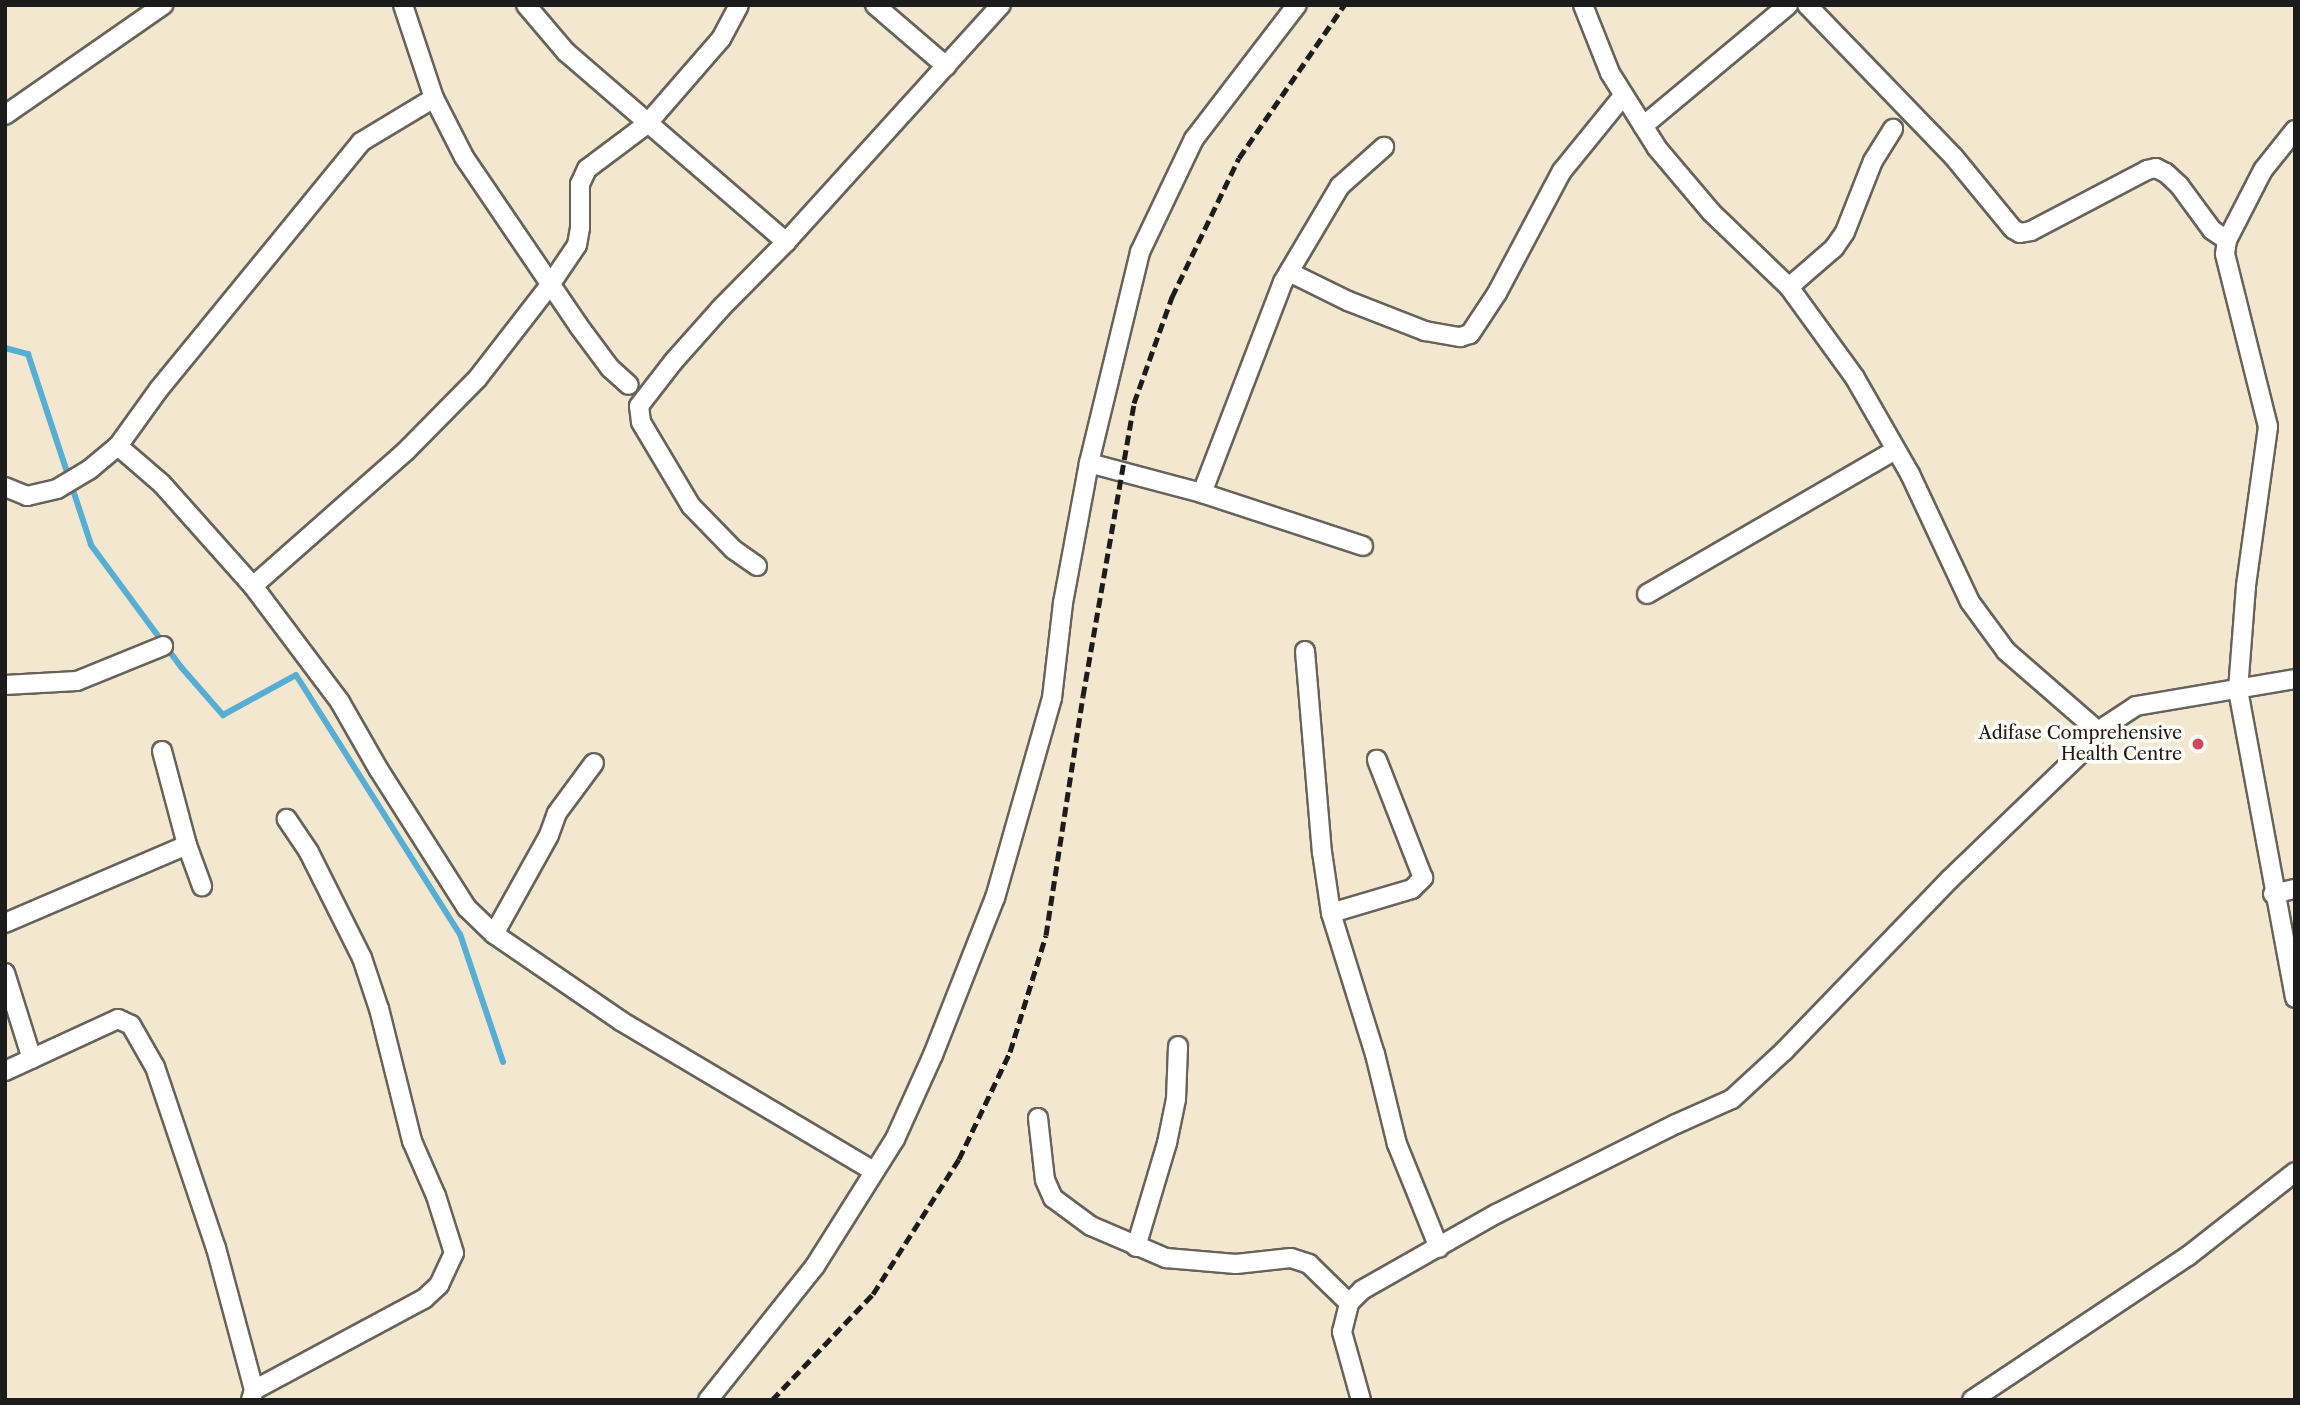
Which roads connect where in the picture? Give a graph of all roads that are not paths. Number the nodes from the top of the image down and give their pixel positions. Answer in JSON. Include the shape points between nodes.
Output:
{"nodes":[{"id":1,"x":163,"y":5,"type":"edge"},
{"id":2,"x":403,"y":5,"type":"edge"},
{"id":3,"x":526,"y":5,"type":"edge"},
{"id":4,"x":739,"y":5,"type":"edge"},
{"id":5,"x":875,"y":5,"type":"edge"},
{"id":6,"x":1001,"y":5,"type":"edge"},
{"id":7,"x":1297,"y":5,"type":"edge"},
{"id":8,"x":1583,"y":5,"type":"edge"},
{"id":9,"x":1788,"y":5,"type":"edge"},
{"id":10,"x":1807,"y":5,"type":"edge"},
{"id":11,"x":946,"y":66,"type":"junction"},
{"id":12,"x":1623,"y":96,"type":"junction"},
{"id":13,"x":434,"y":98,"type":"junction"},
{"id":14,"x":5,"y":115,"type":"edge"},
{"id":15,"x":647,"y":124,"type":"junction"},
{"id":16,"x":1643,"y":126,"type":"junction"},
{"id":17,"x":1893,"y":129,"type":"dead end"},
{"id":18,"x":2295,"y":130,"type":"edge"},
{"id":19,"x":1384,"y":148,"type":"dead end"},
{"id":20,"x":2227,"y":240,"type":"junction"},
{"id":21,"x":786,"y":242,"type":"junction"},
{"id":22,"x":1289,"y":272,"type":"junction"},
{"id":23,"x":550,"y":285,"type":"junction"},
{"id":24,"x":1789,"y":288,"type":"junction"},
{"id":25,"x":629,"y":385,"type":"dead end"},
{"id":26,"x":118,"y":446,"type":"junction"},
{"id":27,"x":1895,"y":450,"type":"junction"},
{"id":28,"x":1089,"y":463,"type":"junction"},
{"id":29,"x":5,"y":487,"type":"edge"},
{"id":30,"x":1202,"y":493,"type":"junction"},
{"id":31,"x":1363,"y":546,"type":"dead end"},
{"id":32,"x":757,"y":566,"type":"dead end"},
{"id":33,"x":253,"y":586,"type":"junction"},
{"id":34,"x":1647,"y":594,"type":"dead end"},
{"id":35,"x":163,"y":646,"type":"dead end"},
{"id":36,"x":1305,"y":651,"type":"dead end"},
{"id":37,"x":2295,"y":679,"type":"edge"},
{"id":38,"x":5,"y":685,"type":"edge"},
{"id":39,"x":2238,"y":690,"type":"junction"},
{"id":40,"x":2098,"y":730,"type":"junction"},
{"id":41,"x":162,"y":751,"type":"dead end"},
{"id":42,"x":1377,"y":760,"type":"dead end"},
{"id":43,"x":594,"y":764,"type":"dead end"},
{"id":44,"x":286,"y":819,"type":"dead end"},
{"id":45,"x":187,"y":845,"type":"junction"},
{"id":46,"x":202,"y":886,"type":"dead end"},
{"id":47,"x":2295,"y":889,"type":"edge"},
{"id":48,"x":2273,"y":894,"type":"junction"},
{"id":49,"x":1331,"y":913,"type":"junction"},
{"id":50,"x":5,"y":923,"type":"edge"},
{"id":51,"x":494,"y":934,"type":"junction"},
{"id":52,"x":5,"y":973,"type":"edge"},
{"id":53,"x":2295,"y":998,"type":"edge"},
{"id":54,"x":1178,"y":1045,"type":"dead end"},
{"id":55,"x":32,"y":1059,"type":"junction"},
{"id":56,"x":5,"y":1070,"type":"edge"},
{"id":57,"x":1038,"y":1118,"type":"dead end"},
{"id":58,"x":874,"y":1171,"type":"junction"},
{"id":59,"x":2295,"y":1172,"type":"edge"},
{"id":60,"x":1136,"y":1247,"type":"junction"},
{"id":61,"x":1438,"y":1248,"type":"junction"},
{"id":62,"x":1349,"y":1303,"type":"junction"},
{"id":63,"x":252,"y":1395,"type":"edge"},
{"id":64,"x":708,"y":1400,"type":"edge"},
{"id":65,"x":1361,"y":1400,"type":"edge"},
{"id":66,"x":1972,"y":1400,"type":"edge"}],
"edges":[{"from":1,"to":14,"type":"street"},
{"from":2,"to":13,"type":"street"},
{"from":3,"to":15,"type":"street","via":[[566,51]]},
{"from":4,"to":15,"type":"street","via":[[721,39]]},
{"from":5,"to":11,"type":"street"},
{"from":6,"to":11,"type":"street"},
{"from":7,"to":28,"type":"street","via":[[1194,139],[1140,252]]},
{"from":8,"to":12,"type":"street"},
{"from":9,"to":16,"type":"street"},
{"from":10,"to":20,"type":"street","via":[[1953,156],[2020,233],[2156,169],[2179,185],[2212,230]]},
{"from":11,"to":21,"type":"street"},
{"from":12,"to":16,"type":"street"},
{"from":12,"to":22,"type":"street","via":[[1562,171],[1470,334],[1460,337],[1425,331]]},
{"from":13,"to":23,"type":"street","via":[[464,157]]},
{"from":13,"to":26,"type":"street","via":[[361,142],[159,389]]},
{"from":15,"to":21,"type":"street"},
{"from":15,"to":23,"type":"street","via":[[587,169],[580,184],[580,237]]},
{"from":16,"to":24,"type":"street","via":[[1711,212]]},
{"from":17,"to":24,"type":"street","via":[[1873,161],[1845,232],[1834,248]]},
{"from":18,"to":20,"type":"street","via":[[2263,170]]},
{"from":19,"to":22,"type":"street","via":[[1340,186]]},
{"from":20,"to":39,"type":"street","via":[[2225,254],[2268,428],[2246,586]]},
{"from":21,"to":32,"type":"street","via":[[689,344],[639,406],[641,422],[691,506],[733,549]]},
{"from":22,"to":30,"type":"street"},
{"from":23,"to":25,"type":"street","via":[[610,368]]},
{"from":23,"to":33,"type":"street","via":[[477,379],[415,442]]},
{"from":24,"to":27,"type":"street","via":[[1855,379]]},
{"from":26,"to":29,"type":"street","via":[[57,489],[27,496]]},
{"from":26,"to":33,"type":"street","via":[[162,484]]},
{"from":27,"to":34,"type":"street"},
{"from":27,"to":40,"type":"street","via":[[1949,551],[1970,602],[2006,651]]},
{"from":28,"to":30,"type":"street"},
{"from":28,"to":58,"type":"street","via":[[1063,603],[1052,698],[1003,874],[933,1055],[895,1139]]},
{"from":30,"to":31,"type":"street"},
{"from":33,"to":51,"type":"street","via":[[340,702],[467,908]]},
{"from":35,"to":38,"type":"street","via":[[77,681]]},
{"from":36,"to":49,"type":"street"},
{"from":37,"to":39,"type":"street"},
{"from":39,"to":40,"type":"street","via":[[2136,706]]},
{"from":39,"to":48,"type":"street"},
{"from":40,"to":61,"type":"street","via":[[2085,749],[1732,1099],[1562,1181]]},
{"from":41,"to":45,"type":"street"},
{"from":42,"to":49,"type":"street","via":[[1423,878],[1412,889]]},
{"from":43,"to":51,"type":"street","via":[[557,813]]},
{"from":44,"to":63,"type":"street","via":[[309,852],[362,958],[412,1141],[454,1253],[439,1285],[424,1299]]},
{"from":45,"to":46,"type":"street"},
{"from":45,"to":50,"type":"street"},
{"from":47,"to":48,"type":"street"},
{"from":48,"to":53,"type":"street"},
{"from":49,"to":61,"type":"street","via":[[1398,1144]]},
{"from":51,"to":58,"type":"street","via":[[621,1021]]},
{"from":52,"to":55,"type":"street"},
{"from":54,"to":60,"type":"street","via":[[1176,1099],[1167,1143]]},
{"from":55,"to":56,"type":"street"},
{"from":55,"to":63,"type":"street","via":[[118,1019],[131,1025],[155,1067],[216,1248]]},
{"from":57,"to":60,"type":"street","via":[[1045,1180],[1052,1198],[1091,1226]]},
{"from":58,"to":64,"type":"street","via":[[816,1266]]},
{"from":59,"to":66,"type":"street","via":[[2188,1256]]},
{"from":60,"to":62,"type":"street","via":[[1166,1258],[1236,1264],[1291,1258],[1309,1264]]},
{"from":61,"to":62,"type":"street","via":[[1362,1290]]},
{"from":62,"to":65,"type":"street","via":[[1342,1332]]}]}
